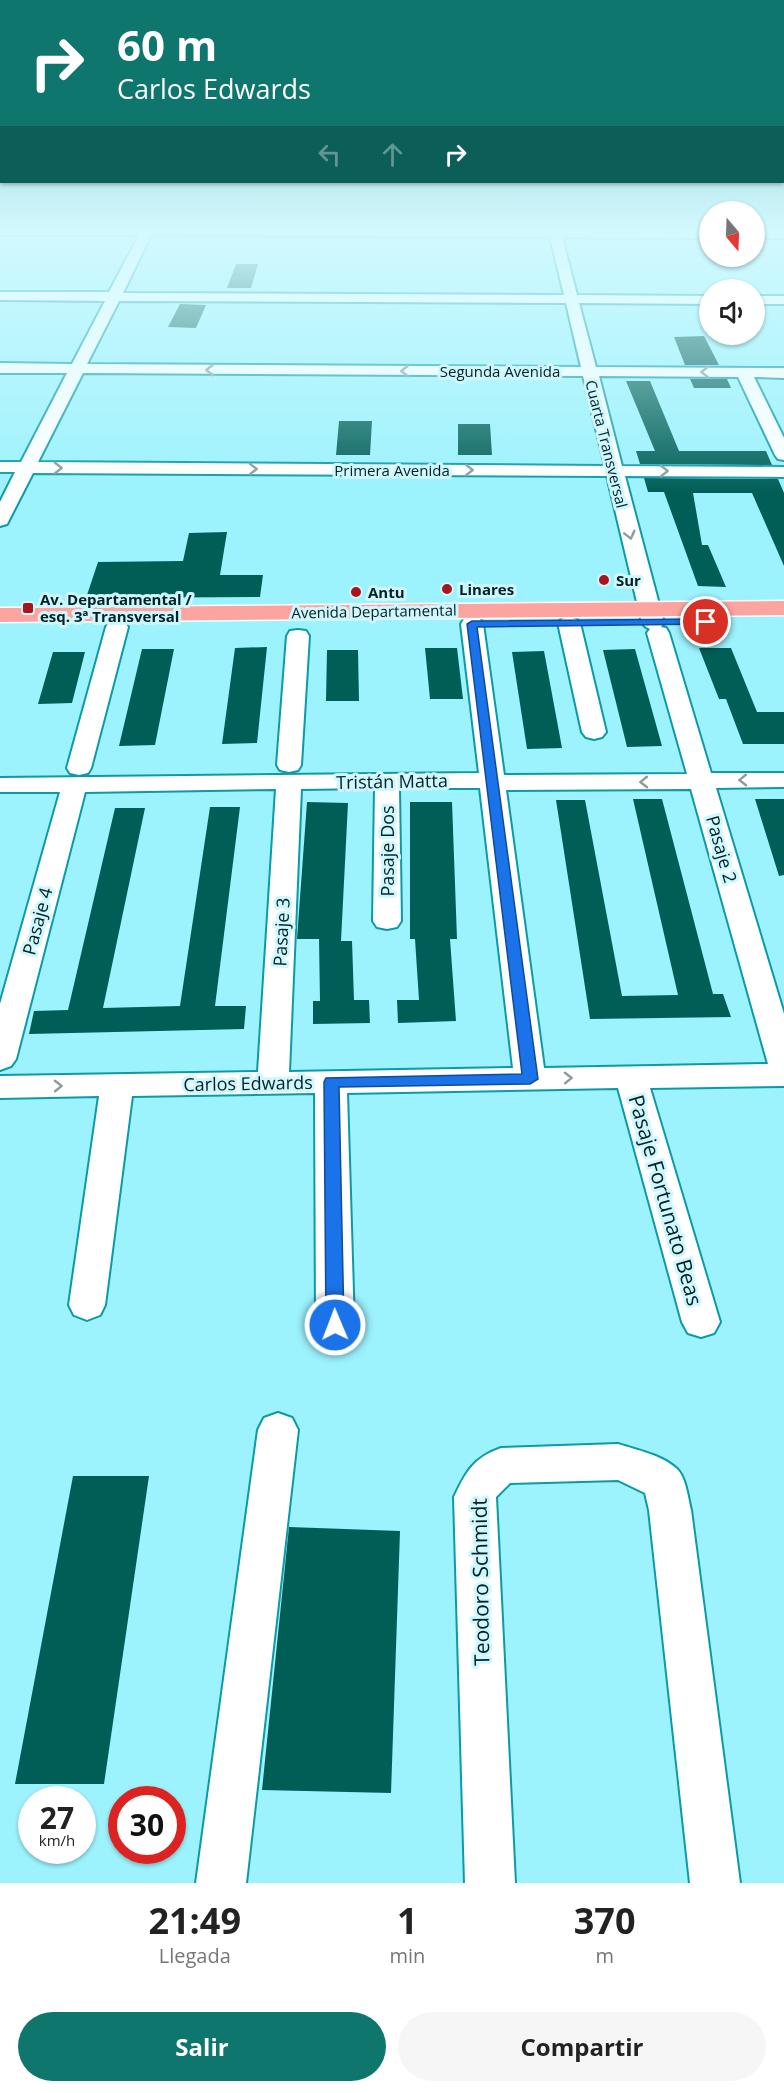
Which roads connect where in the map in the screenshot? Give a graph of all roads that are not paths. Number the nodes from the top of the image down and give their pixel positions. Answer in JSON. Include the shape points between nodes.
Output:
{"nodes":[{"id":1,"x":105,"y":318,"type":"edge"},
{"id":2,"x":576,"y":318,"type":"edge"},
{"id":3,"x":0,"y":368,"type":"edge"},
{"id":4,"x":78,"y":369,"type":"junction"},
{"id":5,"x":589,"y":372,"type":"junction"},
{"id":6,"x":744,"y":373,"type":"junction"},
{"id":7,"x":784,"y":373,"type":"edge"},
{"id":8,"x":784,"y":455,"type":"edge"},
{"id":9,"x":0,"y":468,"type":"edge"},
{"id":10,"x":27,"y":468,"type":"junction"},
{"id":11,"x":614,"y":471,"type":"junction"},
{"id":12,"x":784,"y":472,"type":"edge"},
{"id":13,"x":0,"y":520,"type":"edge"},
{"id":14,"x":784,"y":608,"type":"edge"},
{"id":15,"x":0,"y":615,"type":"edge"},
{"id":16,"x":653,"y":622,"type":"junction"},
{"id":17,"x":784,"y":622,"type":"edge"},
{"id":18,"x":569,"y":623,"type":"junction"},
{"id":19,"x":472,"y":624,"type":"junction"},
{"id":20,"x":117,"y":627,"type":"junction"},
{"id":21,"x":0,"y":628,"type":"edge"},
{"id":22,"x":298,"y":636,"type":"dead end"},
{"id":23,"x":594,"y":732,"type":"dead end"},
{"id":24,"x":0,"y":768,"type":"edge"},
{"id":25,"x":491,"y":772,"type":"junction"},
{"id":26,"x":289,"y":774,"type":"junction"},
{"id":27,"x":77,"y":776,"type":"junction"},
{"id":28,"x":784,"y":780,"type":"edge"},
{"id":29,"x":387,"y":781,"type":"junction"},
{"id":30,"x":702,"y":781,"type":"junction"},
{"id":31,"x":0,"y":784,"type":"edge"},
{"id":32,"x":387,"y":921,"type":"dead end"},
{"id":33,"x":0,"y":1059,"type":"edge"},
{"id":34,"x":784,"y":1066,"type":"edge"},
{"id":35,"x":784,"y":1075,"type":"edge"},
{"id":36,"x":631,"y":1077,"type":"junction"},
{"id":37,"x":530,"y":1079,"type":"junction"},
{"id":38,"x":331,"y":1082,"type":"junction"},
{"id":39,"x":273,"y":1083,"type":"junction"},
{"id":40,"x":117,"y":1085,"type":"junction"},
{"id":41,"x":0,"y":1087,"type":"edge"},
{"id":42,"x":87,"y":1305,"type":"dead end"},
{"id":43,"x":701,"y":1322,"type":"dead end"},
{"id":44,"x":335,"y":1325,"type":"dead end"},
{"id":45,"x":278,"y":1430,"type":"dead end"},
{"id":46,"x":221,"y":1883,"type":"edge"},
{"id":47,"x":490,"y":1883,"type":"edge"},
{"id":48,"x":715,"y":1883,"type":"edge"}],
"edges":[{"from":1,"to":4,"type":"street"},
{"from":2,"to":5,"type":"street","name":"Cuarta Transversal"},
{"from":3,"to":4,"type":"street","name":"Segunda Avenida"},
{"from":5,"to":4,"type":"street","name":"Segunda Avenida","one_way":true},
{"from":4,"to":10,"type":"street"},
{"from":6,"to":5,"type":"street","name":"Segunda Avenida","one_way":true},
{"from":5,"to":11,"type":"street","name":"Cuarta Transversal"},
{"from":6,"to":7,"type":"street","name":"Segunda Avenida"},
{"from":6,"to":8,"type":"street"},
{"from":9,"to":10,"type":"street","name":"Primera Avenida"},
{"from":10,"to":11,"type":"street","name":"Primera Avenida","one_way":true},
{"from":10,"to":13,"type":"street"},
{"from":11,"to":12,"type":"street","name":"Primera Avenida","one_way":true},
{"from":11,"to":16,"type":"street","name":"Cuarta Transversal","one_way":true},
{"from":14,"to":16,"type":"main road","name":"Avenida Departamental"},
{"from":15,"to":16,"type":"main road","name":"Avenida Departamental"},
{"from":16,"to":17,"type":"main road","name":"Avenida Departamental"},
{"from":16,"to":18,"type":"main road","name":"Avenida Departamental"},
{"from":16,"to":30,"type":"street","name":"Pasaje 2"},
{"from":18,"to":19,"type":"main road","name":"Avenida Departamental"},
{"from":18,"to":23,"type":"street"},
{"from":19,"to":20,"type":"main road","name":"Avenida Departamental"},
{"from":19,"to":25,"type":"street"},
{"from":20,"to":21,"type":"main road","name":"Avenida Departamental"},
{"from":20,"to":27,"type":"street","name":"Pasaje 4"},
{"from":22,"to":26,"type":"street","name":"Pasaje 3"},
{"from":24,"to":27,"type":"street","name":"Tristán Matta"},
{"from":25,"to":26,"type":"street","name":"Tristán Matta"},
{"from":25,"to":29,"type":"street","name":"Tristán Matta"},
{"from":30,"to":25,"type":"street","name":"Tristán Matta","one_way":true},
{"from":25,"to":37,"type":"street"},
{"from":26,"to":27,"type":"street","name":"Tristán Matta"},
{"from":26,"to":29,"type":"street","name":"Tristán Matta"},
{"from":26,"to":39,"type":"street","name":"Pasaje 3"},
{"from":27,"to":31,"type":"street","name":"Tristán Matta"},
{"from":27,"to":33,"type":"street","name":"Pasaje 4"},
{"from":28,"to":30,"type":"street","name":"Tristán Matta","one_way":true},
{"from":29,"to":32,"type":"street","name":"Pasaje Dos"},
{"from":30,"to":34,"type":"street","name":"Pasaje 2"},
{"from":35,"to":36,"type":"street","name":"Carlos Edwards"},
{"from":37,"to":36,"type":"street","name":"Carlos Edwards","one_way":true},
{"from":36,"to":43,"type":"street","name":"Pasaje Fortunato Beas"},
{"from":37,"to":38,"type":"street","name":"Carlos Edwards"},
{"from":38,"to":39,"type":"street","name":"Carlos Edwards"},
{"from":38,"to":44,"type":"street"},
{"from":39,"to":40,"type":"street","name":"Carlos Edwards"},
{"from":41,"to":40,"type":"street","name":"Carlos Edwards","one_way":true},
{"from":40,"to":42,"type":"street"},
{"from":45,"to":46,"type":"street"},
{"from":47,"to":48,"type":"street","name":"Teodoro Schmidt","via":[[475,1497],[483,1481],[501,1466],[618,1462],[641,1468],[663,1482],[670,1510]]}]}
